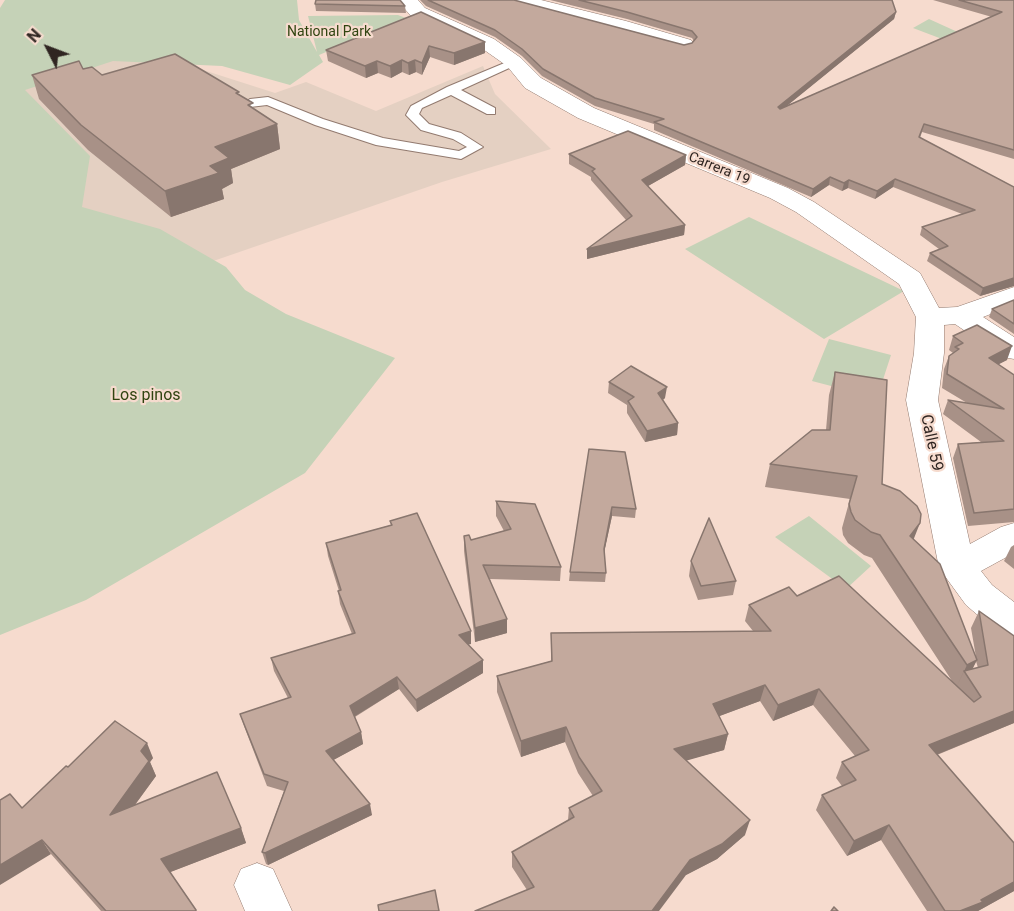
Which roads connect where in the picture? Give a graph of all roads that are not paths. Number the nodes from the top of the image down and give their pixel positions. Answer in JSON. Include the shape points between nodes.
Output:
{"nodes":[{"id":1,"x":407,"y":0,"type":"edge"},
{"id":2,"x":518,"y":0,"type":"edge"},
{"id":3,"x":684,"y":44,"type":"edge"},
{"id":4,"x":514,"y":62,"type":"junction"},
{"id":5,"x":451,"y":90,"type":"junction"},
{"id":6,"x":250,"y":103,"type":"edge"},
{"id":7,"x":491,"y":111,"type":"dead end"},
{"id":8,"x":1014,"y":295,"type":"edge"},
{"id":9,"x":945,"y":316,"type":"junction"},
{"id":10,"x":1014,"y":350,"type":"edge"},
{"id":11,"x":1014,"y":536,"type":"edge"},
{"id":12,"x":957,"y":568,"type":"junction"},
{"id":13,"x":1014,"y":624,"type":"edge"}],
"edges":[{"from":1,"to":4,"type":"street","name":"Carrera 19","via":[[418,12],[487,43]]},
{"from":2,"to":3,"type":"street"},
{"from":4,"to":5,"type":"lane"},
{"from":4,"to":9,"type":"street","name":"Carrera 19","via":[[533,82],[586,113],[805,207],[910,279]]},
{"from":5,"to":6,"type":"lane","via":[[417,106],[412,116],[425,127],[457,136],[477,147],[461,155],[381,141],[268,102]]},
{"from":5,"to":7,"type":"lane"},
{"from":8,"to":9,"type":"street"},
{"from":9,"to":10,"type":"street","name":"Carrera 19"},
{"from":9,"to":12,"type":"street","name":"Calle 59","via":[[929,353],[922,400]]},
{"from":11,"to":12,"type":"street"},
{"from":12,"to":13,"type":"street","via":[[979,595]]}]}
